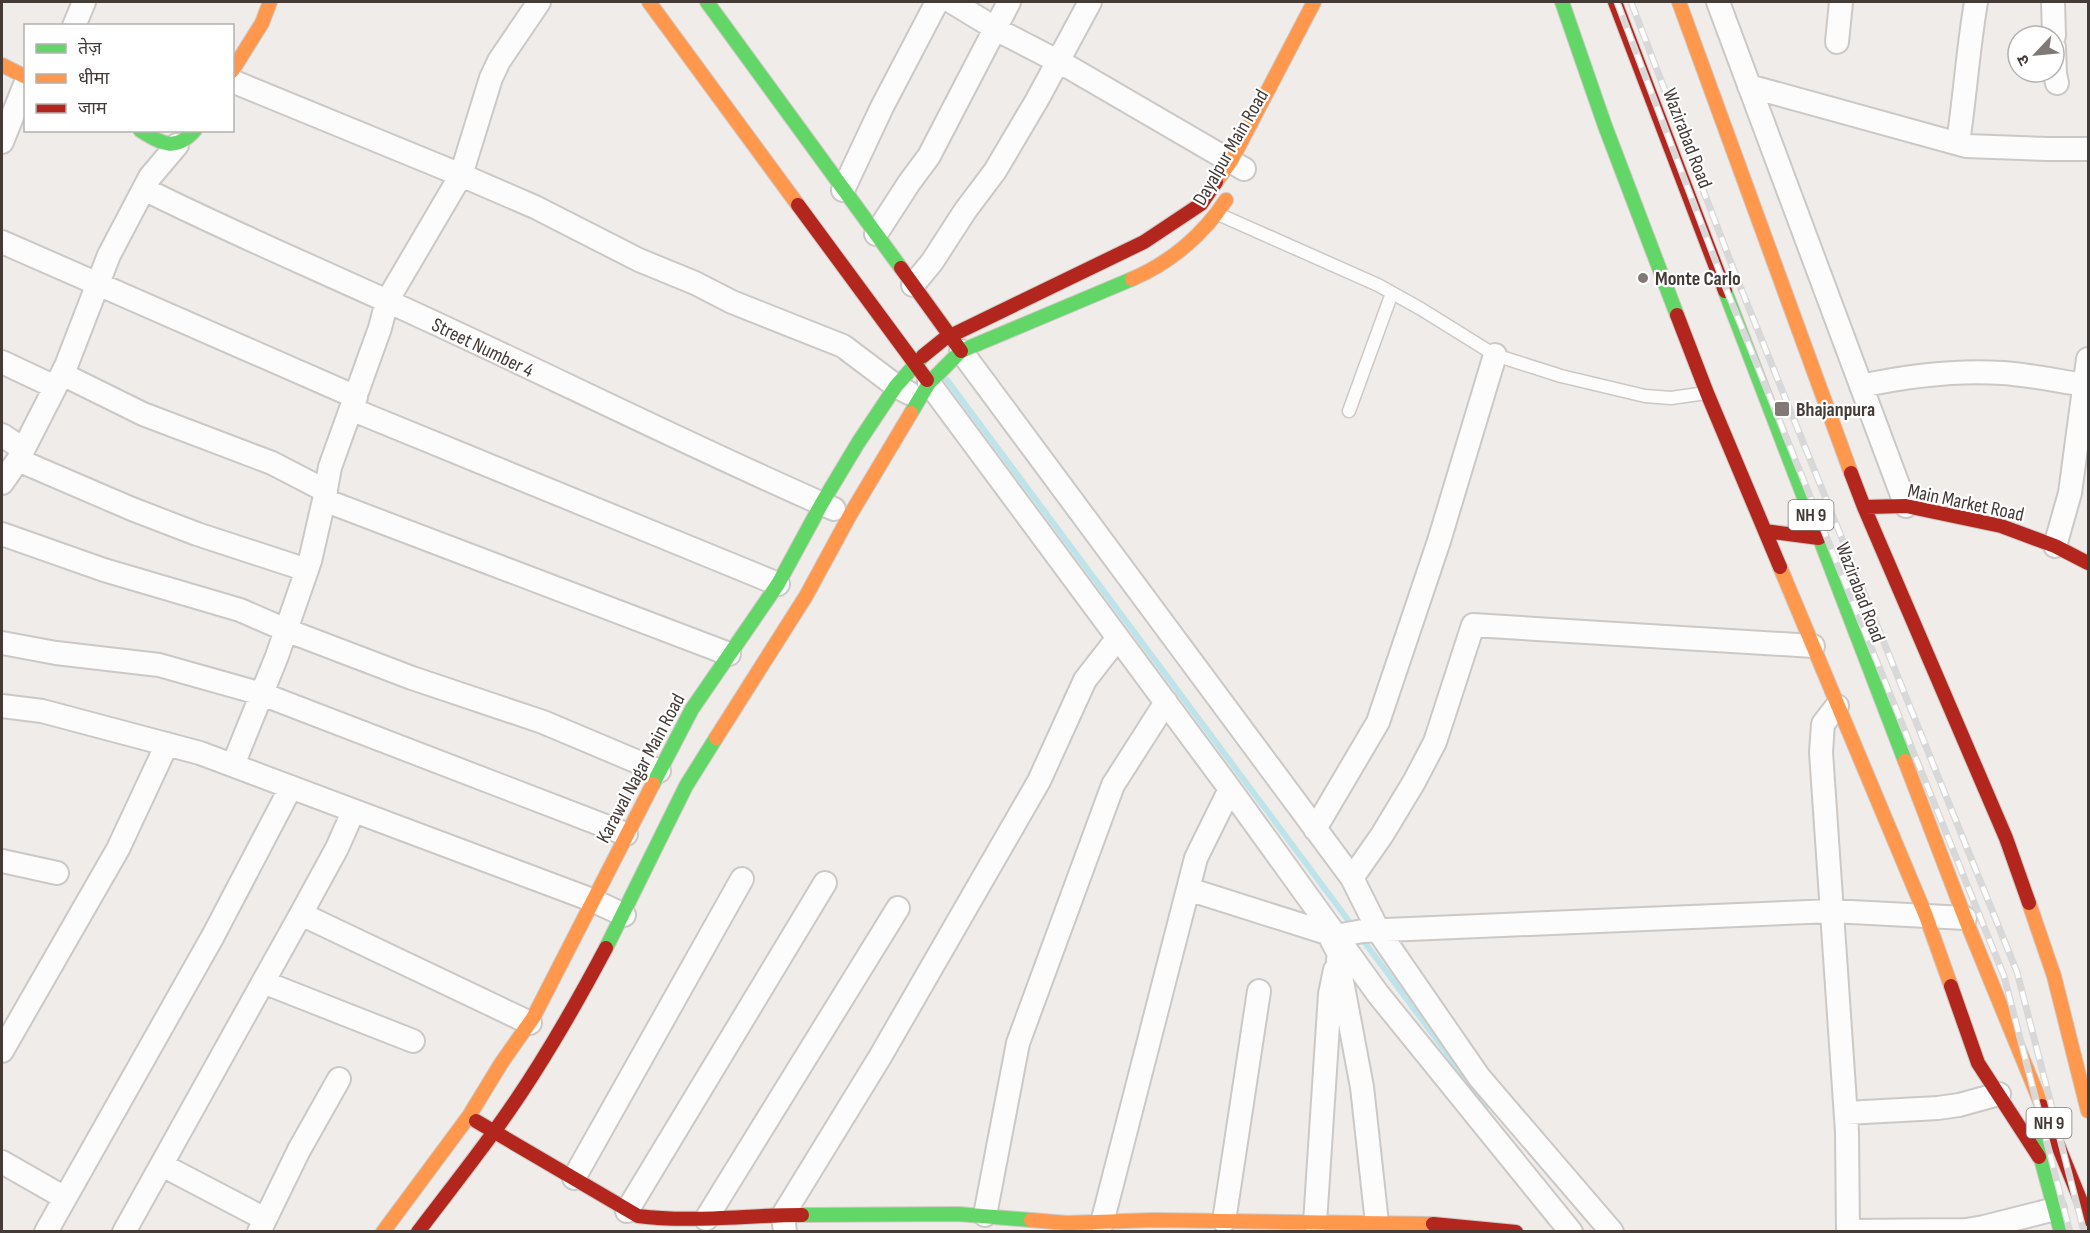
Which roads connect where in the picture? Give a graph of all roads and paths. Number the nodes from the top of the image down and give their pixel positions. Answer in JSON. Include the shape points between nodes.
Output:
{"nodes":[{"id":1,"x":84,"y":2,"type":"edge"},
{"id":2,"x":270,"y":2,"type":"edge"},
{"id":3,"x":539,"y":2,"type":"edge"},
{"id":4,"x":649,"y":2,"type":"edge"},
{"id":5,"x":707,"y":2,"type":"edge"},
{"id":6,"x":937,"y":2,"type":"edge"},
{"id":7,"x":952,"y":2,"type":"edge"},
{"id":8,"x":1009,"y":2,"type":"edge"},
{"id":9,"x":1090,"y":2,"type":"edge"},
{"id":10,"x":1314,"y":2,"type":"edge"},
{"id":11,"x":1562,"y":2,"type":"edge"},
{"id":12,"x":1615,"y":2,"type":"edge"},
{"id":13,"x":1679,"y":2,"type":"edge"},
{"id":14,"x":1718,"y":2,"type":"edge"},
{"id":15,"x":1842,"y":2,"type":"edge"},
{"id":16,"x":1976,"y":2,"type":"edge"},
{"id":17,"x":2053,"y":2,"type":"edge"},
{"id":18,"x":75,"y":24,"type":"edge"},
{"id":19,"x":2054,"y":24,"type":"edge"},
{"id":20,"x":996,"y":29,"type":"junction"},
{"id":21,"x":1837,"y":42,"type":"dead end"},
{"id":22,"x":1059,"y":62,"type":"junction"},
{"id":23,"x":2,"y":65,"type":"edge"},
{"id":24,"x":234,"y":68,"type":"edge"},
{"id":25,"x":24,"y":76,"type":"edge"},
{"id":26,"x":234,"y":82,"type":"edge"},
{"id":27,"x":1749,"y":86,"type":"junction"},
{"id":28,"x":24,"y":87,"type":"edge"},
{"id":29,"x":143,"y":132,"type":"edge"},
{"id":30,"x":194,"y":132,"type":"edge"},
{"id":31,"x":2,"y":142,"type":"edge"},
{"id":32,"x":1958,"y":143,"type":"junction"},
{"id":33,"x":177,"y":145,"type":"junction"},
{"id":34,"x":2088,"y":149,"type":"edge"},
{"id":35,"x":1240,"y":171,"type":"junction"},
{"id":36,"x":461,"y":175,"type":"junction"},
{"id":37,"x":144,"y":189,"type":"junction"},
{"id":38,"x":843,"y":190,"type":"junction"},
{"id":39,"x":1218,"y":214,"type":"junction"},
{"id":40,"x":876,"y":234,"type":"junction"},
{"id":41,"x":2,"y":243,"type":"edge"},
{"id":42,"x":98,"y":285,"type":"junction"},
{"id":43,"x":913,"y":285,"type":"junction"},
{"id":44,"x":1392,"y":293,"type":"junction"},
{"id":45,"x":387,"y":301,"type":"junction"},
{"id":46,"x":953,"y":345,"type":"junction"},
{"id":47,"x":1495,"y":355,"type":"junction"},
{"id":48,"x":2088,"y":359,"type":"edge"},
{"id":49,"x":2,"y":362,"type":"edge"},
{"id":50,"x":924,"y":375,"type":"junction"},
{"id":51,"x":59,"y":381,"type":"junction"},
{"id":52,"x":2085,"y":385,"type":"junction"},
{"id":53,"x":896,"y":386,"type":"junction"},
{"id":54,"x":1861,"y":386,"type":"junction"},
{"id":55,"x":1707,"y":393,"type":"junction"},
{"id":56,"x":354,"y":403,"type":"junction"},
{"id":57,"x":1349,"y":411,"type":"dead end"},
{"id":58,"x":2,"y":435,"type":"edge"},
{"id":59,"x":21,"y":454,"type":"junction"},
{"id":60,"x":2,"y":483,"type":"edge"},
{"id":61,"x":325,"y":496,"type":"junction"},
{"id":62,"x":822,"y":503,"type":"junction"},
{"id":63,"x":1906,"y":506,"type":"junction"},
{"id":64,"x":1864,"y":507,"type":"junction"},
{"id":65,"x":850,"y":515,"type":"junction"},
{"id":66,"x":1765,"y":531,"type":"junction"},
{"id":67,"x":2,"y":534,"type":"edge"},
{"id":68,"x":1819,"y":538,"type":"junction"},
{"id":69,"x":2055,"y":546,"type":"junction"},
{"id":70,"x":2088,"y":563,"type":"edge"},
{"id":71,"x":307,"y":570,"type":"junction"},
{"id":72,"x":778,"y":584,"type":"junction"},
{"id":73,"x":286,"y":630,"type":"junction"},
{"id":74,"x":1117,"y":639,"type":"junction"},
{"id":75,"x":2,"y":642,"type":"edge"},
{"id":76,"x":1813,"y":646,"type":"junction"},
{"id":77,"x":729,"y":654,"type":"junction"},
{"id":78,"x":262,"y":694,"type":"junction"},
{"id":79,"x":1166,"y":702,"type":"junction"},
{"id":80,"x":2,"y":706,"type":"edge"},
{"id":81,"x":1837,"y":706,"type":"junction"},
{"id":82,"x":167,"y":744,"type":"junction"},
{"id":83,"x":233,"y":765,"type":"junction"},
{"id":84,"x":659,"y":771,"type":"junction"},
{"id":85,"x":291,"y":787,"type":"junction"},
{"id":86,"x":1230,"y":789,"type":"junction"},
{"id":87,"x":353,"y":812,"type":"junction"},
{"id":88,"x":1315,"y":829,"type":"junction"},
{"id":89,"x":626,"y":834,"type":"junction"},
{"id":90,"x":2,"y":861,"type":"edge"},
{"id":91,"x":57,"y":873,"type":"dead end"},
{"id":92,"x":742,"y":879,"type":"dead end"},
{"id":93,"x":1352,"y":879,"type":"junction"},
{"id":94,"x":825,"y":883,"type":"dead end"},
{"id":95,"x":1188,"y":889,"type":"junction"},
{"id":96,"x":592,"y":900,"type":"junction"},
{"id":97,"x":898,"y":908,"type":"dead end"},
{"id":98,"x":1832,"y":911,"type":"junction"},
{"id":99,"x":301,"y":914,"type":"junction"},
{"id":100,"x":624,"y":915,"type":"junction"},
{"id":101,"x":1926,"y":916,"type":"junction"},
{"id":102,"x":1965,"y":918,"type":"junction"},
{"id":103,"x":1349,"y":933,"type":"junction"},
{"id":104,"x":1338,"y":960,"type":"junction"},
{"id":105,"x":2054,"y":976,"type":"junction"},
{"id":106,"x":263,"y":982,"type":"junction"},
{"id":107,"x":1258,"y":992,"type":"dead end"},
{"id":108,"x":530,"y":1023,"type":"junction"},
{"id":109,"x":2009,"y":1027,"type":"junction"},
{"id":110,"x":2084,"y":1039,"type":"dead end"},
{"id":111,"x":413,"y":1041,"type":"dead end"},
{"id":112,"x":2,"y":1051,"type":"edge"},
{"id":113,"x":339,"y":1079,"type":"dead end"},
{"id":114,"x":1999,"y":1094,"type":"junction"},
{"id":115,"x":2088,"y":1110,"type":"edge"},
{"id":116,"x":1846,"y":1113,"type":"junction"},
{"id":117,"x":469,"y":1116,"type":"junction"},
{"id":118,"x":494,"y":1132,"type":"junction"},
{"id":119,"x":2039,"y":1157,"type":"junction"},
{"id":120,"x":2,"y":1162,"type":"edge"},
{"id":121,"x":162,"y":1165,"type":"junction"},
{"id":122,"x":574,"y":1178,"type":"junction"},
{"id":123,"x":65,"y":1198,"type":"junction"},
{"id":124,"x":2055,"y":1209,"type":"junction"},
{"id":125,"x":627,"y":1211,"type":"junction"},
{"id":126,"x":985,"y":1215,"type":"junction"},
{"id":127,"x":2088,"y":1219,"type":"edge"},
{"id":128,"x":706,"y":1220,"type":"junction"},
{"id":129,"x":784,"y":1223,"type":"edge"},
{"id":130,"x":1102,"y":1223,"type":"junction"},
{"id":131,"x":1211,"y":1224,"type":"edge"},
{"id":132,"x":262,"y":1225,"type":"edge"},
{"id":133,"x":662,"y":1225,"type":"edge"},
{"id":134,"x":1300,"y":1225,"type":"edge"},
{"id":135,"x":1154,"y":1226,"type":"edge"},
{"id":136,"x":1389,"y":1226,"type":"edge"},
{"id":137,"x":1250,"y":1227,"type":"edge"},
{"id":138,"x":1439,"y":1228,"type":"edge"},
{"id":139,"x":1848,"y":1231,"type":"edge"},
{"id":140,"x":46,"y":1232,"type":"edge"},
{"id":141,"x":124,"y":1232,"type":"edge"},
{"id":142,"x":383,"y":1232,"type":"edge"},
{"id":143,"x":418,"y":1232,"type":"edge"},
{"id":144,"x":1516,"y":1232,"type":"edge"},
{"id":145,"x":1571,"y":1232,"type":"edge"},
{"id":146,"x":1612,"y":1232,"type":"edge"},
{"id":147,"x":2061,"y":1232,"type":"edge"}],
"edges":[{"from":1,"to":18,"type":"street"},
{"from":2,"to":24,"type":"main road","via":[[262,23]]},
{"from":3,"to":36,"type":"street","via":[[490,78]]},
{"from":4,"to":50,"type":"main road"},
{"from":5,"to":38,"type":"main road"},
{"from":6,"to":38,"type":"street"},
{"from":7,"to":20,"type":"street"},
{"from":8,"to":20,"type":"street"},
{"from":9,"to":22,"type":"street"},
{"from":10,"to":35,"type":"main road","name":"Dayalpur Main Road"},
{"from":11,"to":55,"type":"main road"},
{"from":12,"to":68,"type":"main road","name":"Wazirabad Road","number":"NH 9"},
{"from":13,"to":64,"type":"main road","name":"Wazirabad Road","number":"NH 9"},
{"from":14,"to":27,"type":"street"},
{"from":15,"to":21,"type":"street"},
{"from":16,"to":32,"type":"street"},
{"from":17,"to":19,"type":"street"},
{"from":20,"to":22,"type":"street"},
{"from":20,"to":40,"type":"street","via":[[929,156]]},
{"from":22,"to":35,"type":"street"},
{"from":22,"to":43,"type":"street","via":[[995,171]]},
{"from":23,"to":25,"type":"main road"},
{"from":26,"to":36,"type":"street"},
{"from":27,"to":32,"type":"street"},
{"from":27,"to":54,"type":"street"},
{"from":28,"to":31,"type":"street"},
{"from":29,"to":33,"type":"main road","via":[[161,143]]},
{"from":30,"to":33,"type":"main road","via":[[187,141]]},
{"from":32,"to":34,"type":"street"},
{"from":33,"to":37,"type":"street"},
{"from":35,"to":39,"type":"main road","name":"Dayalpur Main Road"},
{"from":35,"to":46,"type":"main road","name":"Dayalpur Main Road","via":[[1201,204],[1144,242]]},
{"from":36,"to":45,"type":"street"},
{"from":36,"to":53,"type":"street","via":[[732,302],[843,346]]},
{"from":37,"to":42,"type":"street","via":[[109,255]]},
{"from":37,"to":45,"type":"street","name":"Street Number 4"},
{"from":38,"to":40,"type":"main road"},
{"from":39,"to":44,"type":"lane"},
{"from":39,"to":46,"type":"main road","name":"Dayalpur Main Road","via":[[1163,262],[1141,275]]},
{"from":40,"to":43,"type":"main road"},
{"from":41,"to":42,"type":"street"},
{"from":42,"to":51,"type":"street"},
{"from":42,"to":56,"type":"street"},
{"from":43,"to":46,"type":"main road"},
{"from":44,"to":47,"type":"lane"},
{"from":44,"to":57,"type":"lane"},
{"from":45,"to":56,"type":"street"},
{"from":45,"to":62,"type":"street","name":"Street Number 4"},
{"from":46,"to":50,"type":"main road"},
{"from":46,"to":50,"type":"main road"},
{"from":46,"to":88,"type":"street"},
{"from":47,"to":55,"type":"lane","via":[[1644,396],[1671,398]]},
{"from":47,"to":88,"type":"street","via":[[1439,541],[1378,722]]},
{"from":48,"to":52,"type":"street"},
{"from":49,"to":51,"type":"street"},
{"from":50,"to":53,"type":"street"},
{"from":50,"to":65,"type":"main road","via":[[905,425]]},
{"from":50,"to":74,"type":"street"},
{"from":51,"to":59,"type":"street"},
{"from":51,"to":61,"type":"street","via":[[272,463]]},
{"from":52,"to":54,"type":"street","via":[[2003,373],[1939,374]]},
{"from":52,"to":69,"type":"street","via":[[2070,493]]},
{"from":53,"to":62,"type":"main road","name":"Karawal Nagar Main Road"},
{"from":54,"to":63,"type":"street"},
{"from":55,"to":66,"type":"main road"},
{"from":56,"to":61,"type":"street","via":[[330,467]]},
{"from":56,"to":72,"type":"street"},
{"from":58,"to":59,"type":"street"},
{"from":59,"to":60,"type":"street"},
{"from":59,"to":71,"type":"street","via":[[132,510]]},
{"from":61,"to":71,"type":"street"},
{"from":61,"to":77,"type":"street"},
{"from":62,"to":65,"type":"street","name":"Street Number 4"},
{"from":62,"to":72,"type":"main road","name":"Karawal Nagar Main Road"},
{"from":63,"to":64,"type":"main road","name":"Main Market Road"},
{"from":63,"to":69,"type":"main road","name":"Main Market Road","via":[[2001,526]]},
{"from":64,"to":105,"type":"main road","name":"Wazirabad Road","number":"NH 9","via":[[2006,838]]},
{"from":65,"to":100,"type":"main road","via":[[806,596],[686,786]]},
{"from":66,"to":68,"type":"main road"},
{"from":66,"to":76,"type":"main road"},
{"from":67,"to":73,"type":"street","via":[[104,570],[240,610]]},
{"from":68,"to":102,"type":"main road","name":"Wazirabad Road","number":"NH 9"},
{"from":69,"to":70,"type":"main road","name":"Main Market Road"},
{"from":71,"to":73,"type":"street"},
{"from":72,"to":77,"type":"main road","name":"Karawal Nagar Main Road"},
{"from":73,"to":78,"type":"street"},
{"from":73,"to":84,"type":"street","via":[[543,722]]},
{"from":74,"to":79,"type":"street"},
{"from":74,"to":129,"type":"street","via":[[1085,680],[1039,781]]},
{"from":75,"to":78,"type":"street","via":[[56,653],[159,665]]},
{"from":76,"to":81,"type":"main road"},
{"from":76,"to":93,"type":"street","via":[[1473,625],[1435,742],[1382,836]]},
{"from":77,"to":84,"type":"main road","name":"Karawal Nagar Main Road","via":[[692,709]]},
{"from":78,"to":83,"type":"street"},
{"from":78,"to":89,"type":"street"},
{"from":79,"to":86,"type":"street"},
{"from":79,"to":126,"type":"street","via":[[1113,785],[1018,1043]]},
{"from":80,"to":82,"type":"street","via":[[42,711]]},
{"from":81,"to":98,"type":"street","via":[[1823,724],[1821,744]]},
{"from":81,"to":101,"type":"main road"},
{"from":82,"to":83,"type":"street"},
{"from":82,"to":112,"type":"street","via":[[118,849]]},
{"from":83,"to":85,"type":"street"},
{"from":84,"to":89,"type":"main road","name":"Karawal Nagar Main Road"},
{"from":85,"to":87,"type":"street"},
{"from":85,"to":123,"type":"street","via":[[213,936]]},
{"from":86,"to":95,"type":"street","via":[[1196,858]]},
{"from":86,"to":103,"type":"street"},
{"from":87,"to":96,"type":"street"},
{"from":87,"to":99,"type":"street"},
{"from":88,"to":93,"type":"street"},
{"from":89,"to":96,"type":"main road","name":"Karawal Nagar Main Road"},
{"from":90,"to":91,"type":"street"},
{"from":92,"to":122,"type":"street"},
{"from":93,"to":103,"type":"street"},
{"from":94,"to":125,"type":"street"},
{"from":95,"to":103,"type":"street"},
{"from":95,"to":130,"type":"street"},
{"from":96,"to":100,"type":"street"},
{"from":96,"to":108,"type":"main road","name":"Karawal Nagar Main Road"},
{"from":97,"to":128,"type":"street"},
{"from":98,"to":101,"type":"street"},
{"from":98,"to":103,"type":"street"},
{"from":98,"to":116,"type":"street"},
{"from":99,"to":106,"type":"street"},
{"from":99,"to":108,"type":"street"},
{"from":100,"to":118,"type":"main road","via":[[574,1009]]},
{"from":101,"to":102,"type":"street"},
{"from":101,"to":114,"type":"main road","via":[[1978,1063]]},
{"from":102,"to":109,"type":"main road","name":"Wazirabad Road","number":"NH 9"},
{"from":103,"to":104,"type":"street"},
{"from":103,"to":145,"type":"street","via":[[1378,994]]},
{"from":103,"to":146,"type":"street"},
{"from":104,"to":134,"type":"street","via":[[1330,994]]},
{"from":104,"to":136,"type":"street"},
{"from":105,"to":110,"type":"main road","name":"Wazirabad Road"},
{"from":105,"to":115,"type":"main road","name":"Wazirabad Road","number":"NH 9"},
{"from":106,"to":111,"type":"street"},
{"from":106,"to":121,"type":"street"},
{"from":107,"to":131,"type":"street"},
{"from":108,"to":117,"type":"main road","name":"Karawal Nagar Main Road"},
{"from":109,"to":119,"type":"main road","name":"Wazirabad Road"},
{"from":109,"to":127,"type":"main road","name":"Wazirabad Road","number":"NH 9"},
{"from":113,"to":132,"type":"street"},
{"from":114,"to":116,"type":"street","via":[[1938,1108]]},
{"from":114,"to":119,"type":"main road"},
{"from":116,"to":139,"type":"street"},
{"from":117,"to":118,"type":"main road"},
{"from":117,"to":142,"type":"main road","name":"Karawal Nagar Main Road"},
{"from":118,"to":122,"type":"main road"},
{"from":118,"to":143,"type":"main road"},
{"from":119,"to":124,"type":"main road","name":"Wazirabad Road"},
{"from":120,"to":123,"type":"street"},
{"from":121,"to":132,"type":"street"},
{"from":121,"to":141,"type":"street"},
{"from":122,"to":125,"type":"main road"},
{"from":123,"to":140,"type":"street"},
{"from":124,"to":139,"type":"street","via":[[1966,1230]]},
{"from":124,"to":147,"type":"main road","name":"Wazirabad Road"},
{"from":125,"to":133,"type":"main road"},
{"from":126,"to":129,"type":"main road"},
{"from":126,"to":130,"type":"main road"},
{"from":128,"to":129,"type":"main road"},
{"from":128,"to":133,"type":"main road"},
{"from":130,"to":135,"type":"main road"},
{"from":131,"to":135,"type":"main road"},
{"from":131,"to":137,"type":"main road"},
{"from":134,"to":136,"type":"main road"},
{"from":134,"to":137,"type":"main road"},
{"from":136,"to":138,"type":"main road"},
{"from":138,"to":144,"type":"main road"}]}
